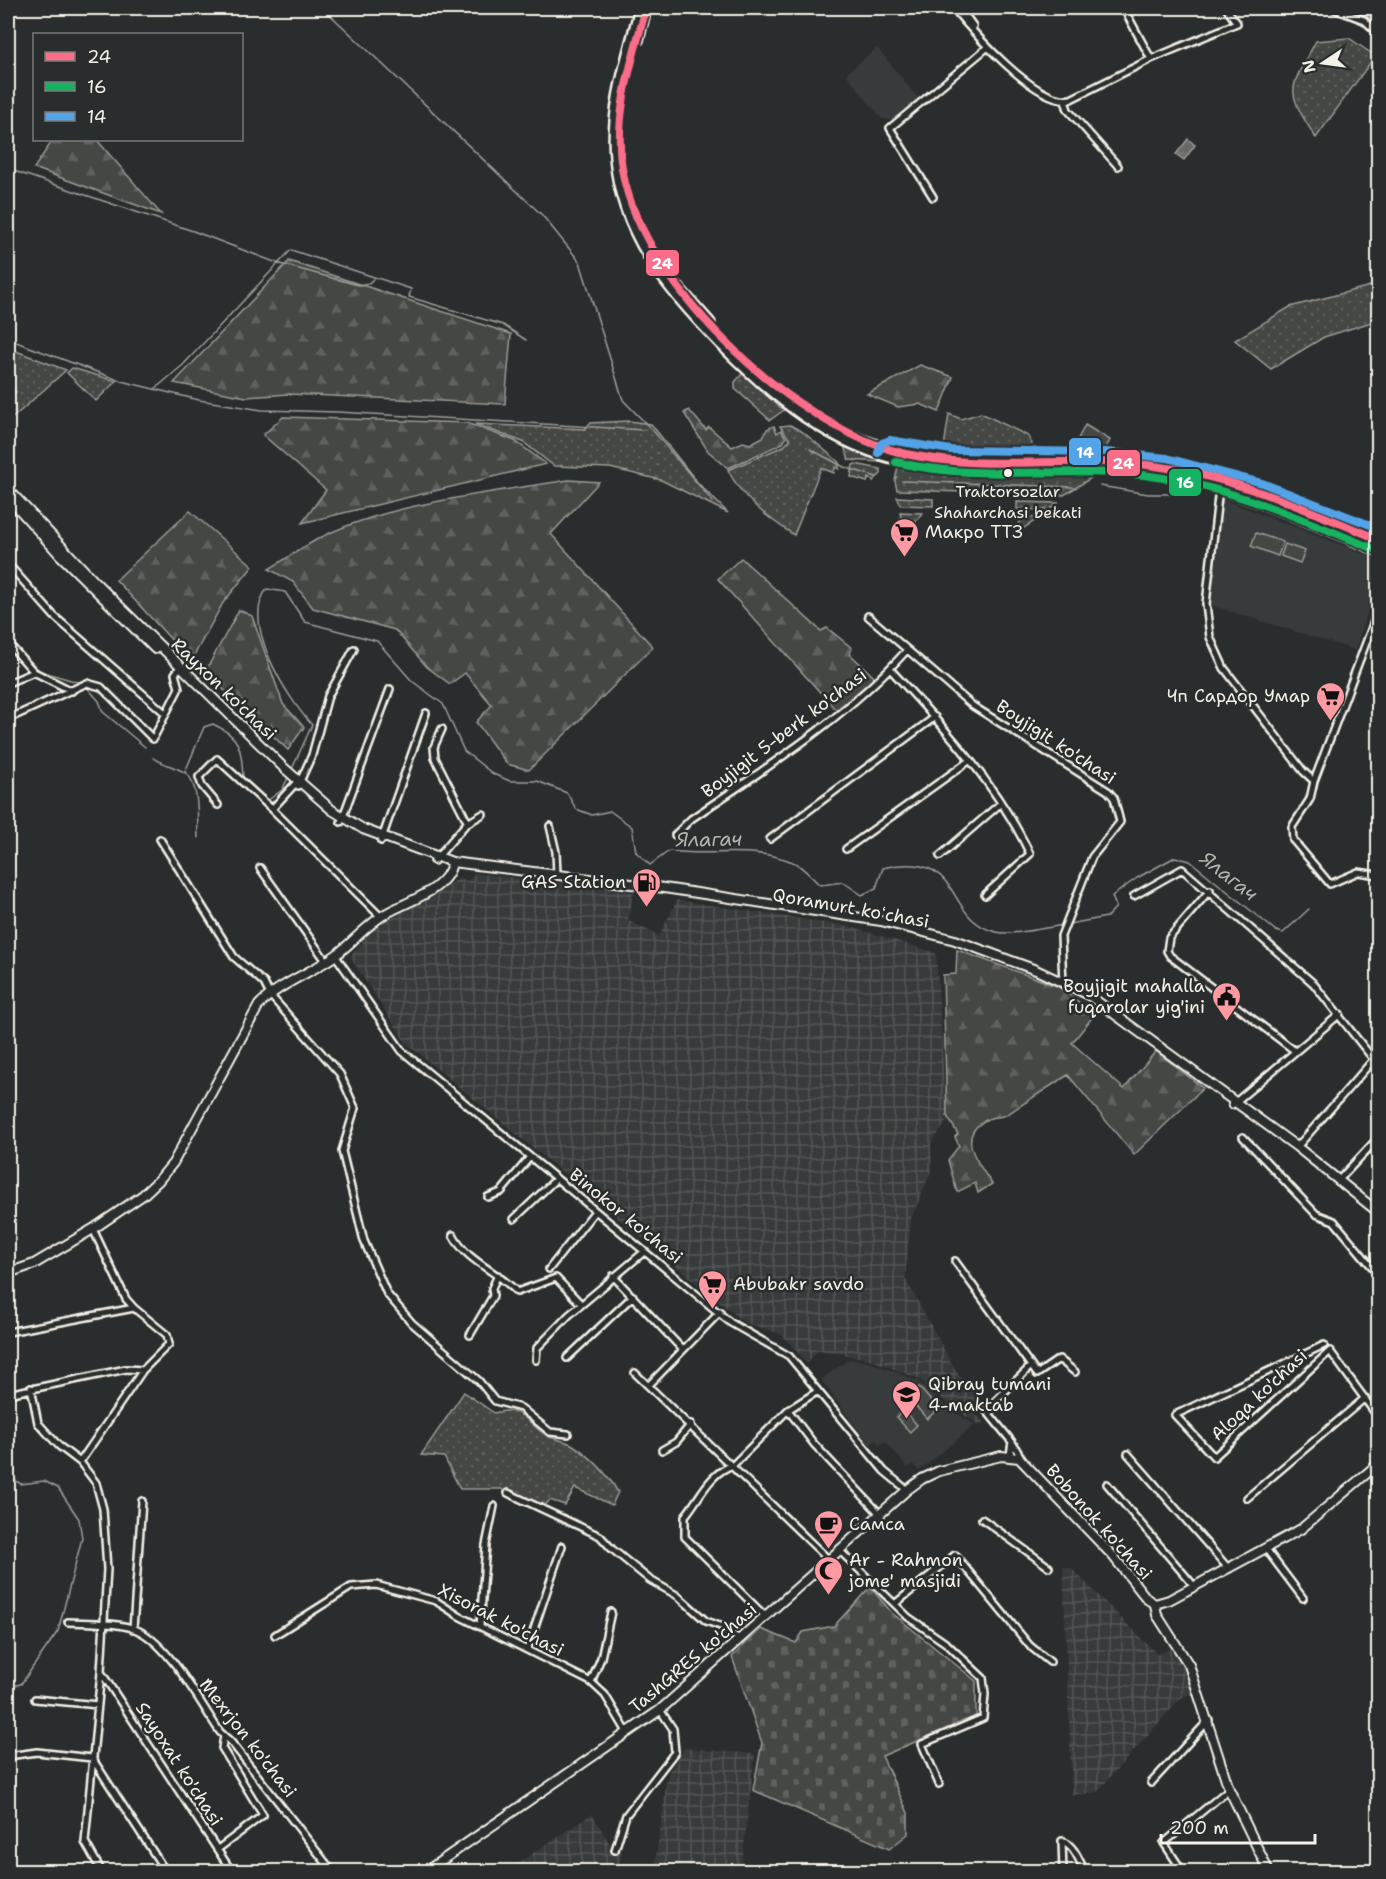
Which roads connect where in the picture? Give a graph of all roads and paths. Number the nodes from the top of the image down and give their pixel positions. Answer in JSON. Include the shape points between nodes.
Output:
{"nodes":[{"id":1,"x":640,"y":8,"type":"edge"},
{"id":2,"x":646,"y":8,"type":"edge"},
{"id":3,"x":953,"y":8,"type":"edge"},
{"id":4,"x":960,"y":8,"type":"edge"},
{"id":5,"x":1226,"y":8,"type":"edge"},
{"id":6,"x":1332,"y":8,"type":"edge"},
{"id":7,"x":1124,"y":9,"type":"edge"},
{"id":8,"x":977,"y":33,"type":"junction"},
{"id":9,"x":1378,"y":33,"type":"edge"},
{"id":10,"x":988,"y":47,"type":"junction"},
{"id":11,"x":1151,"y":59,"type":"junction"},
{"id":12,"x":1065,"y":100,"type":"junction"},
{"id":13,"x":1118,"y":166,"type":"dead end"},
{"id":14,"x":933,"y":197,"type":"dead end"},
{"id":15,"x":889,"y":453,"type":"junction"},
{"id":16,"x":1105,"y":464,"type":"junction"},
{"id":17,"x":1220,"y":488,"type":"junction"},
{"id":18,"x":8,"y":489,"type":"edge"},
{"id":19,"x":8,"y":497,"type":"edge"},
{"id":20,"x":1378,"y":539,"type":"edge"},
{"id":21,"x":1378,"y":550,"type":"edge"},
{"id":22,"x":8,"y":564,"type":"edge"},
{"id":23,"x":1378,"y":611,"type":"edge"},
{"id":24,"x":868,"y":616,"type":"dead end"},
{"id":25,"x":8,"y":643,"type":"edge"},
{"id":26,"x":354,"y":649,"type":"dead end"},
{"id":27,"x":907,"y":650,"type":"junction"},
{"id":28,"x":179,"y":669,"type":"junction"},
{"id":29,"x":890,"y":669,"type":"junction"},
{"id":30,"x":34,"y":672,"type":"junction"},
{"id":31,"x":8,"y":683,"type":"edge"},
{"id":32,"x":390,"y":689,"type":"dead end"},
{"id":33,"x":74,"y":690,"type":"junction"},
{"id":34,"x":426,"y":713,"type":"dead end"},
{"id":35,"x":166,"y":714,"type":"junction"},
{"id":36,"x":935,"y":717,"type":"junction"},
{"id":37,"x":8,"y":718,"type":"edge"},
{"id":38,"x":442,"y":729,"type":"dead end"},
{"id":39,"x":969,"y":761,"type":"junction"},
{"id":40,"x":1314,"y":781,"type":"junction"},
{"id":41,"x":296,"y":783,"type":"junction"},
{"id":42,"x":1001,"y":802,"type":"junction"},
{"id":43,"x":218,"y":805,"type":"dead end"},
{"id":44,"x":272,"y":809,"type":"junction"},
{"id":45,"x":483,"y":814,"type":"dead end"},
{"id":46,"x":342,"y":820,"type":"junction"},
{"id":47,"x":468,"y":823,"type":"junction"},
{"id":48,"x":550,"y":826,"type":"dead end"},
{"id":49,"x":675,"y":835,"type":"dead end"},
{"id":50,"x":160,"y":839,"type":"dead end"},
{"id":51,"x":382,"y":839,"type":"junction"},
{"id":52,"x":771,"y":839,"type":"dead end"},
{"id":53,"x":846,"y":849,"type":"dead end"},
{"id":54,"x":940,"y":856,"type":"dead end"},
{"id":55,"x":435,"y":860,"type":"junction"},
{"id":56,"x":452,"y":865,"type":"junction"},
{"id":57,"x":260,"y":868,"type":"dead end"},
{"id":58,"x":556,"y":875,"type":"junction"},
{"id":59,"x":1378,"y":875,"type":"edge"},
{"id":60,"x":645,"y":888,"type":"junction"},
{"id":61,"x":1210,"y":890,"type":"junction"},
{"id":62,"x":985,"y":895,"type":"dead end"},
{"id":63,"x":1134,"y":896,"type":"dead end"},
{"id":64,"x":381,"y":916,"type":"junction"},
{"id":65,"x":335,"y":955,"type":"junction"},
{"id":66,"x":326,"y":961,"type":"junction"},
{"id":67,"x":1063,"y":983,"type":"junction"},
{"id":68,"x":270,"y":995,"type":"junction"},
{"id":69,"x":1340,"y":1014,"type":"junction"},
{"id":70,"x":1295,"y":1051,"type":"junction"},
{"id":71,"x":1374,"y":1059,"type":"junction"},
{"id":72,"x":1378,"y":1065,"type":"edge"},
{"id":73,"x":1233,"y":1104,"type":"junction"},
{"id":74,"x":1243,"y":1137,"type":"dead end"},
{"id":75,"x":1378,"y":1138,"type":"edge"},
{"id":76,"x":1297,"y":1147,"type":"junction"},
{"id":77,"x":530,"y":1157,"type":"junction"},
{"id":78,"x":556,"y":1179,"type":"junction"},
{"id":79,"x":1338,"y":1181,"type":"junction"},
{"id":80,"x":488,"y":1197,"type":"dead end"},
{"id":81,"x":595,"y":1210,"type":"junction"},
{"id":82,"x":1378,"y":1212,"type":"edge"},
{"id":83,"x":1378,"y":1216,"type":"edge"},
{"id":84,"x":514,"y":1219,"type":"dead end"},
{"id":85,"x":93,"y":1229,"type":"junction"},
{"id":86,"x":453,"y":1235,"type":"dead end"},
{"id":87,"x":644,"y":1252,"type":"junction"},
{"id":88,"x":955,"y":1261,"type":"dead end"},
{"id":89,"x":549,"y":1269,"type":"dead end"},
{"id":90,"x":8,"y":1273,"type":"edge"},
{"id":91,"x":1378,"y":1274,"type":"edge"},
{"id":92,"x":498,"y":1275,"type":"junction"},
{"id":93,"x":613,"y":1276,"type":"junction"},
{"id":94,"x":633,"y":1296,"type":"junction"},
{"id":95,"x":581,"y":1304,"type":"junction"},
{"id":96,"x":134,"y":1308,"type":"junction"},
{"id":97,"x":720,"y":1312,"type":"junction"},
{"id":98,"x":8,"y":1332,"type":"edge"},
{"id":99,"x":470,"y":1335,"type":"dead end"},
{"id":100,"x":1324,"y":1345,"type":"dead end"},
{"id":101,"x":682,"y":1349,"type":"junction"},
{"id":102,"x":567,"y":1358,"type":"dead end"},
{"id":103,"x":536,"y":1360,"type":"dead end"},
{"id":104,"x":1031,"y":1366,"type":"junction"},
{"id":105,"x":143,"y":1370,"type":"junction"},
{"id":106,"x":635,"y":1372,"type":"dead end"},
{"id":107,"x":1075,"y":1372,"type":"dead end"},
{"id":108,"x":650,"y":1384,"type":"junction"},
{"id":109,"x":31,"y":1388,"type":"junction"},
{"id":110,"x":818,"y":1391,"type":"junction"},
{"id":111,"x":8,"y":1394,"type":"edge"},
{"id":112,"x":1365,"y":1398,"type":"junction"},
{"id":113,"x":788,"y":1410,"type":"junction"},
{"id":114,"x":1378,"y":1417,"type":"edge"},
{"id":115,"x":691,"y":1424,"type":"junction"},
{"id":116,"x":568,"y":1434,"type":"dead end"},
{"id":117,"x":1012,"y":1442,"type":"junction"},
{"id":118,"x":662,"y":1450,"type":"dead end"},
{"id":119,"x":1128,"y":1454,"type":"dead end"},
{"id":120,"x":1010,"y":1455,"type":"junction"},
{"id":121,"x":1023,"y":1461,"type":"junction"},
{"id":122,"x":80,"y":1462,"type":"junction"},
{"id":123,"x":1378,"y":1464,"type":"edge"},
{"id":124,"x":733,"y":1465,"type":"junction"},
{"id":125,"x":1107,"y":1484,"type":"dead end"},
{"id":126,"x":907,"y":1490,"type":"junction"},
{"id":127,"x":508,"y":1493,"type":"dead end"},
{"id":128,"x":1247,"y":1498,"type":"dead end"},
{"id":129,"x":142,"y":1502,"type":"dead end"},
{"id":130,"x":494,"y":1506,"type":"dead end"},
{"id":131,"x":881,"y":1515,"type":"junction"},
{"id":132,"x":982,"y":1519,"type":"dead end"},
{"id":133,"x":562,"y":1545,"type":"dead end"},
{"id":134,"x":1266,"y":1549,"type":"junction"},
{"id":135,"x":840,"y":1551,"type":"junction"},
{"id":136,"x":829,"y":1560,"type":"junction"},
{"id":137,"x":1049,"y":1567,"type":"dead end"},
{"id":138,"x":1229,"y":1569,"type":"junction"},
{"id":139,"x":1195,"y":1587,"type":"junction"},
{"id":140,"x":1303,"y":1598,"type":"dead end"},
{"id":141,"x":896,"y":1603,"type":"junction"},
{"id":142,"x":1155,"y":1604,"type":"junction"},
{"id":143,"x":612,"y":1612,"type":"dead end"},
{"id":144,"x":766,"y":1617,"type":"junction"},
{"id":145,"x":68,"y":1622,"type":"dead end"},
{"id":146,"x":104,"y":1625,"type":"junction"},
{"id":147,"x":480,"y":1626,"type":"junction"},
{"id":148,"x":133,"y":1629,"type":"junction"},
{"id":149,"x":275,"y":1635,"type":"dead end"},
{"id":150,"x":740,"y":1640,"type":"junction"},
{"id":151,"x":526,"y":1650,"type":"junction"},
{"id":152,"x":1050,"y":1662,"type":"dead end"},
{"id":153,"x":101,"y":1672,"type":"junction"},
{"id":154,"x":591,"y":1682,"type":"junction"},
{"id":155,"x":35,"y":1699,"type":"dead end"},
{"id":156,"x":98,"y":1705,"type":"junction"},
{"id":157,"x":660,"y":1710,"type":"junction"},
{"id":158,"x":1209,"y":1720,"type":"junction"},
{"id":159,"x":627,"y":1732,"type":"junction"},
{"id":160,"x":224,"y":1736,"type":"junction"},
{"id":161,"x":8,"y":1756,"type":"edge"},
{"id":162,"x":92,"y":1758,"type":"junction"},
{"id":163,"x":1151,"y":1783,"type":"dead end"},
{"id":164,"x":939,"y":1784,"type":"dead end"},
{"id":165,"x":1229,"y":1789,"type":"junction"},
{"id":166,"x":218,"y":1849,"type":"junction"},
{"id":167,"x":615,"y":1850,"type":"dead end"},
{"id":168,"x":102,"y":1872,"type":"edge"},
{"id":169,"x":166,"y":1872,"type":"edge"},
{"id":170,"x":232,"y":1872,"type":"edge"},
{"id":171,"x":333,"y":1872,"type":"edge"},
{"id":172,"x":425,"y":1872,"type":"edge"},
{"id":173,"x":1063,"y":1872,"type":"edge"},
{"id":174,"x":1085,"y":1872,"type":"edge"},
{"id":175,"x":1183,"y":1872,"type":"edge"},
{"id":176,"x":1269,"y":1872,"type":"edge"}],
"edges":[{"from":1,"to":15,"type":"main road","via":[[618,102],[614,148],[622,200],[641,245],[680,301],[770,392],[819,427]]},
{"from":2,"to":15,"type":"main road","via":[[624,102],[620,141],[627,197],[645,241],[688,300],[769,383],[819,420]]},
{"from":3,"to":8,"type":"street"},
{"from":4,"to":8,"type":"street"},
{"from":5,"to":11,"type":"street","via":[[1237,23]]},
{"from":6,"to":9,"type":"street","via":[[1364,20]]},
{"from":7,"to":11,"type":"street"},
{"from":8,"to":10,"type":"street"},
{"from":10,"to":12,"type":"street","via":[[1025,81]]},
{"from":10,"to":14,"type":"street","via":[[890,128]]},
{"from":11,"to":12,"type":"street"},
{"from":12,"to":13,"type":"street","via":[[1068,110]]},
{"from":15,"to":16,"type":"main road","via":[[951,460]]},
{"from":16,"to":17,"type":"main road"},
{"from":16,"to":20,"type":"main road","via":[[1158,466],[1204,477]]},
{"from":17,"to":21,"type":"main road"},
{"from":17,"to":40,"type":"street","via":[[1206,603],[1210,637],[1224,668]]},
{"from":18,"to":28,"type":"main road","name":"Rayxon ko'chasi"},
{"from":19,"to":28,"type":"main road","name":"Rayxon ko'chasi","via":[[61,556]]},
{"from":22,"to":35,"type":"street","via":[[54,616]]},
{"from":23,"to":40,"type":"street"},
{"from":24,"to":27,"type":"street"},
{"from":25,"to":30,"type":"street"},
{"from":26,"to":41,"type":"street","via":[[328,696],[321,726]]},
{"from":27,"to":29,"type":"street","name":"Boyjigit 5-berk ko'chasi"},
{"from":27,"to":67,"type":"street","name":"Boyjigit ko'chasi","via":[[973,706],[1114,798],[1120,822],[1092,857],[1061,936]]},
{"from":28,"to":35,"type":"street","via":[[179,688]]},
{"from":28,"to":41,"type":"main road","name":"Rayxon ko'chasi"},
{"from":29,"to":36,"type":"street"},
{"from":29,"to":49,"type":"street","name":"Boyjigit 5-berk ko'chasi","via":[[837,716],[691,819]]},
{"from":30,"to":31,"type":"street"},
{"from":30,"to":33,"type":"street"},
{"from":32,"to":46,"type":"street"},
{"from":33,"to":35,"type":"street","via":[[87,683],[101,687],[153,739]]},
{"from":33,"to":37,"type":"street"},
{"from":34,"to":51,"type":"street"},
{"from":36,"to":39,"type":"street"},
{"from":36,"to":52,"type":"street"},
{"from":38,"to":47,"type":"street","via":[[434,747],[435,758]]},
{"from":39,"to":42,"type":"street"},
{"from":39,"to":53,"type":"street"},
{"from":40,"to":59,"type":"street","via":[[1310,799],[1292,827],[1293,840],[1330,884],[1358,872]]},
{"from":41,"to":44,"type":"street"},
{"from":41,"to":46,"type":"main road","name":"Rayxon ko'chasi"},
{"from":42,"to":54,"type":"street"},
{"from":42,"to":62,"type":"street","via":[[1030,854]]},
{"from":43,"to":44,"type":"street","via":[[199,777],[217,759]]},
{"from":44,"to":64,"type":"street"},
{"from":45,"to":47,"type":"street"},
{"from":46,"to":51,"type":"main road","name":"Rayxon ko'chasi"},
{"from":47,"to":55,"type":"street"},
{"from":48,"to":58,"type":"street"},
{"from":50,"to":68,"type":"street","via":[[234,957],[264,983]]},
{"from":51,"to":55,"type":"main road","name":"Rayxon ko'chasi"},
{"from":55,"to":56,"type":"main road","name":"Rayxon ko'chasi"},
{"from":56,"to":58,"type":"main road","name":"Qoramurt koʻchasi"},
{"from":56,"to":60,"type":"main road","name":"Qoramurt koʻchasi"},
{"from":56,"to":64,"type":"main road","via":[[438,885]]},
{"from":57,"to":66,"type":"street"},
{"from":58,"to":60,"type":"main road","name":"Qoramurt koʻchasi"},
{"from":60,"to":67,"type":"main road","name":"Qoramurt koʻchasi","via":[[901,925],[955,940]]},
{"from":61,"to":63,"type":"street","via":[[1182,869]]},
{"from":61,"to":69,"type":"street","via":[[1313,983]]},
{"from":61,"to":70,"type":"street","via":[[1168,938],[1167,951]]},
{"from":64,"to":65,"type":"main road"},
{"from":65,"to":66,"type":"main road"},
{"from":65,"to":77,"type":"street","name":"Binokor ko'chasi","via":[[402,1051]]},
{"from":66,"to":68,"type":"main road"},
{"from":67,"to":73,"type":"main road","name":"Qoramurt koʻchasi","via":[[1108,1009]]},
{"from":68,"to":85,"type":"main road","via":[[245,1027],[169,1167],[143,1195]]},
{"from":68,"to":116,"type":"street","via":[[340,1074],[355,1108],[342,1151],[364,1240],[387,1294],[412,1323],[479,1381],[495,1401],[521,1408],[550,1432]]},
{"from":69,"to":70,"type":"street"},
{"from":69,"to":71,"type":"street"},
{"from":70,"to":73,"type":"street"},
{"from":71,"to":72,"type":"street"},
{"from":71,"to":76,"type":"street"},
{"from":73,"to":76,"type":"main road","name":"Qoramurt koʻchasi"},
{"from":73,"to":83,"type":"main road","name":"Qoramurt koʻchasi"},
{"from":74,"to":91,"type":"street","via":[[1316,1214],[1334,1221]]},
{"from":75,"to":79,"type":"street"},
{"from":76,"to":79,"type":"main road","name":"Qoramurt koʻchasi"},
{"from":77,"to":78,"type":"street","name":"Binokor ko'chasi"},
{"from":77,"to":80,"type":"street","via":[[501,1192]]},
{"from":78,"to":81,"type":"street","name":"Binokor ko'chasi"},
{"from":78,"to":84,"type":"street"},
{"from":79,"to":82,"type":"main road","name":"Qoramurt koʻchasi"},
{"from":81,"to":87,"type":"street","name":"Binokor ko'chasi"},
{"from":81,"to":89,"type":"street"},
{"from":85,"to":90,"type":"main road","via":[[34,1264]]},
{"from":85,"to":96,"type":"street"},
{"from":86,"to":92,"type":"street","via":[[464,1254]]},
{"from":87,"to":93,"type":"street"},
{"from":87,"to":97,"type":"street","name":"Binokor ko'chasi"},
{"from":88,"to":104,"type":"street"},
{"from":92,"to":95,"type":"street","via":[[517,1292],[556,1278]]},
{"from":92,"to":99,"type":"street","via":[[493,1296]]},
{"from":93,"to":94,"type":"street"},
{"from":93,"to":95,"type":"street"},
{"from":94,"to":101,"type":"street"},
{"from":94,"to":102,"type":"street"},
{"from":95,"to":103,"type":"street","via":[[537,1348]]},
{"from":96,"to":98,"type":"street"},
{"from":96,"to":105,"type":"street","via":[[167,1335],[169,1344]]},
{"from":97,"to":101,"type":"street"},
{"from":97,"to":110,"type":"street","name":"Binokor ko'chasi","via":[[731,1323],[789,1356]]},
{"from":100,"to":112,"type":"street","name":"Aloqa ko'chasi","via":[[1175,1415],[1214,1457],[1330,1351]]},
{"from":101,"to":108,"type":"street"},
{"from":104,"to":107,"type":"street","via":[[1037,1374],[1059,1359]]},
{"from":104,"to":117,"type":"street","via":[[986,1410]]},
{"from":105,"to":109,"type":"street","via":[[126,1369]]},
{"from":105,"to":122,"type":"street"},
{"from":106,"to":108,"type":"street"},
{"from":108,"to":115,"type":"street"},
{"from":109,"to":111,"type":"street"},
{"from":109,"to":122,"type":"street","via":[[38,1423]]},
{"from":110,"to":113,"type":"street"},
{"from":110,"to":126,"type":"street","name":"Binokor ko'chasi","via":[[884,1471]]},
{"from":112,"to":114,"type":"street"},
{"from":112,"to":128,"type":"street"},
{"from":113,"to":124,"type":"street"},
{"from":113,"to":131,"type":"street","via":[[814,1444]]},
{"from":115,"to":118,"type":"street","via":[[676,1442]]},
{"from":115,"to":124,"type":"street"},
{"from":117,"to":120,"type":"street"},
{"from":117,"to":121,"type":"street"},
{"from":119,"to":138,"type":"street"},
{"from":120,"to":121,"type":"main road","name":"Bobonok ko'chasi"},
{"from":120,"to":126,"type":"main road","via":[[939,1471]]},
{"from":121,"to":142,"type":"main road","name":"Bobonok ko'chasi"},
{"from":122,"to":146,"type":"street","via":[[96,1484],[103,1509],[107,1569]]},
{"from":123,"to":134,"type":"main road","name":"Bobonok ko'chasi","via":[[1316,1518]]},
{"from":124,"to":136,"type":"street"},
{"from":124,"to":144,"type":"street","via":[[723,1468],[709,1481],[685,1516],[686,1537]]},
{"from":125,"to":139,"type":"street"},
{"from":126,"to":131,"type":"main road","name":"TashGRES ko'chasi"},
{"from":127,"to":150,"type":"street","via":[[600,1536],[650,1580],[678,1596],[706,1621],[723,1627]]},
{"from":129,"to":148,"type":"street"},
{"from":130,"to":147,"type":"street","via":[[486,1545]]},
{"from":131,"to":135,"type":"main road","name":"TashGRES ko'chasi"},
{"from":132,"to":137,"type":"street"},
{"from":133,"to":151,"type":"street"},
{"from":134,"to":138,"type":"main road","name":"Bobonok ko'chasi"},
{"from":134,"to":140,"type":"street"},
{"from":135,"to":136,"type":"main road","name":"TashGRES ko'chasi"},
{"from":135,"to":141,"type":"street"},
{"from":136,"to":144,"type":"main road","name":"TashGRES ko'chasi"},
{"from":138,"to":139,"type":"main road","name":"Bobonok ko'chasi"},
{"from":139,"to":142,"type":"main road","name":"Bobonok ko'chasi"},
{"from":141,"to":152,"type":"street","via":[[955,1555],[1030,1646]]},
{"from":141,"to":164,"type":"street","via":[[983,1678],[983,1718],[922,1744]]},
{"from":142,"to":158,"type":"main road","via":[[1157,1614],[1190,1665]]},
{"from":143,"to":154,"type":"street"},
{"from":144,"to":150,"type":"main road","name":"TashGRES ko'chasi"},
{"from":145,"to":146,"type":"street","name":"Mexrjon ko'chasi"},
{"from":146,"to":148,"type":"street","name":"Mexrjon ko'chasi"},
{"from":146,"to":153,"type":"street"},
{"from":147,"to":149,"type":"street","name":"Xisorak ko'chasi","via":[[436,1601],[376,1585],[351,1587]]},
{"from":147,"to":151,"type":"street","name":"Xisorak ko'chasi"},
{"from":148,"to":160,"type":"street","name":"Mexrjon ko'chasi","via":[[152,1641],[171,1661]]},
{"from":150,"to":157,"type":"main road","name":"TashGRES ko'chasi"},
{"from":151,"to":154,"type":"street","name":"Xisorak ko'chasi"},
{"from":153,"to":156,"type":"street"},
{"from":153,"to":166,"type":"street","name":"Sayoxat ko'chasi"},
{"from":154,"to":159,"type":"street","name":"Xisorak ko'chasi","via":[[605,1695]]},
{"from":155,"to":156,"type":"street"},
{"from":156,"to":162,"type":"street"},
{"from":157,"to":159,"type":"main road","name":"TashGRES ko'chasi"},
{"from":157,"to":167,"type":"street","via":[[673,1729],[675,1752],[626,1815]]},
{"from":158,"to":163,"type":"street"},
{"from":158,"to":165,"type":"main road"},
{"from":159,"to":172,"type":"main road","name":"TashGRES ko'chasi"},
{"from":160,"to":166,"type":"street","via":[[222,1748],[263,1815]]},
{"from":160,"to":171,"type":"street","name":"Mexrjon ko'chasi"},
{"from":161,"to":162,"type":"street","via":[[37,1752]]},
{"from":162,"to":168,"type":"street","via":[[85,1842]]},
{"from":162,"to":169,"type":"street"},
{"from":165,"to":175,"type":"street","via":[[1164,1843]]},
{"from":165,"to":176,"type":"main road"},
{"from":166,"to":170,"type":"street","name":"Sayoxat ko'chasi"},
{"from":173,"to":174,"type":"street","via":[[1062,1841],[1077,1855]]}]}
